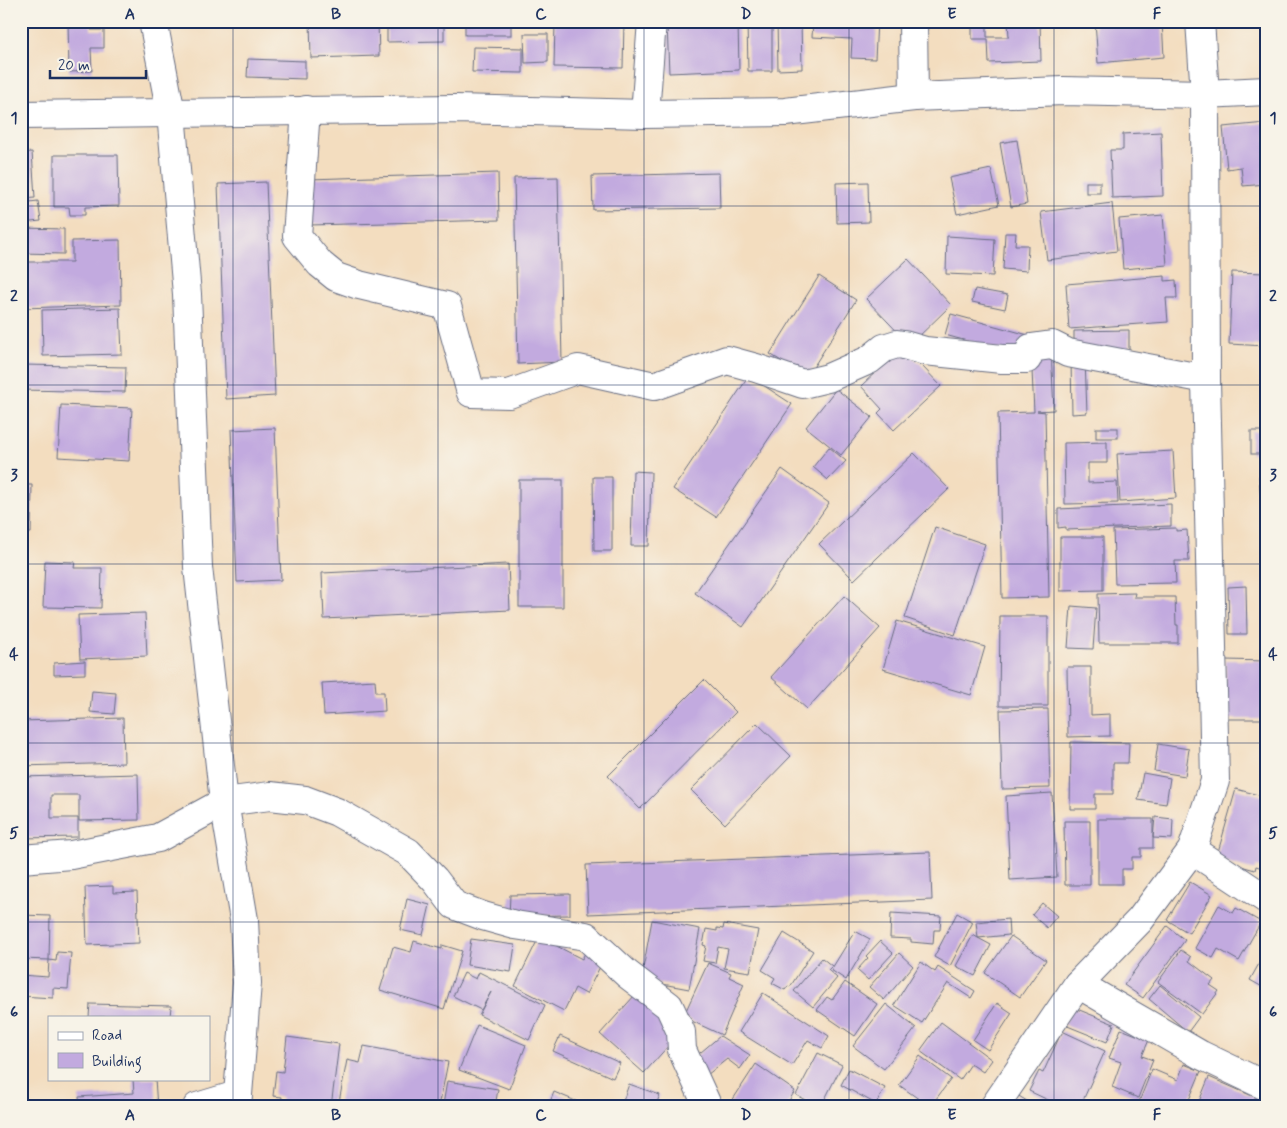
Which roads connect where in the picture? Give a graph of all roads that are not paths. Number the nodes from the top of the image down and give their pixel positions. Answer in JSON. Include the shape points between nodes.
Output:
{"nodes":[{"id":1,"x":153,"y":21,"type":"edge"},
{"id":2,"x":652,"y":21,"type":"edge"},
{"id":3,"x":913,"y":21,"type":"edge"},
{"id":4,"x":1200,"y":21,"type":"edge"},
{"id":5,"x":1266,"y":91,"type":"edge"},
{"id":6,"x":1205,"y":94,"type":"junction"},
{"id":7,"x":914,"y":97,"type":"junction"},
{"id":8,"x":306,"y":110,"type":"junction"},
{"id":9,"x":171,"y":113,"type":"junction"},
{"id":10,"x":645,"y":114,"type":"junction"},
{"id":11,"x":21,"y":115,"type":"edge"},
{"id":12,"x":1206,"y":379,"type":"junction"},
{"id":13,"x":224,"y":802,"type":"junction"},
{"id":14,"x":1192,"y":850,"type":"junction"},
{"id":15,"x":21,"y":859,"type":"edge"},
{"id":16,"x":1266,"y":899,"type":"edge"},
{"id":17,"x":1078,"y":984,"type":"junction"},
{"id":18,"x":1266,"y":1086,"type":"edge"},
{"id":19,"x":237,"y":1101,"type":"edge"},
{"id":20,"x":197,"y":1107,"type":"edge"},
{"id":21,"x":708,"y":1107,"type":"edge"},
{"id":22,"x":994,"y":1107,"type":"edge"}],
"edges":[{"from":1,"to":9,"type":"street"},
{"from":2,"to":10,"type":"street"},
{"from":3,"to":7,"type":"street"},
{"from":4,"to":6,"type":"street"},
{"from":5,"to":6,"type":"street"},
{"from":6,"to":7,"type":"street","via":[[1063,91]]},
{"from":6,"to":12,"type":"street"},
{"from":7,"to":10,"type":"street","via":[[785,112]]},
{"from":8,"to":9,"type":"street"},
{"from":8,"to":10,"type":"street","via":[[455,109]]},
{"from":8,"to":12,"type":"street","via":[[297,236],[320,264],[336,277],[359,286],[446,306],[471,394],[509,394],[578,369],[654,386],[727,360],[803,384],[828,378],[897,344],[925,351],[1002,359],[1027,359],[1031,348],[1052,345],[1068,353]]},
{"from":9,"to":11,"type":"street"},
{"from":9,"to":13,"type":"street","via":[[187,294],[198,567]]},
{"from":12,"to":14,"type":"street","via":[[1215,781]]},
{"from":13,"to":15,"type":"street","via":[[158,838],[71,855]]},
{"from":13,"to":19,"type":"street","via":[[244,920],[247,965]]},
{"from":13,"to":21,"type":"street","via":[[270,796],[305,800],[337,812],[408,852],[454,904],[515,925],[586,936],[627,974],[669,1006],[681,1032],[682,1050]]},
{"from":14,"to":16,"type":"street"},
{"from":14,"to":17,"type":"street","via":[[1140,920]]},
{"from":17,"to":18,"type":"street","via":[[1201,1055]]},
{"from":17,"to":22,"type":"street"},
{"from":19,"to":20,"type":"street"}]}
